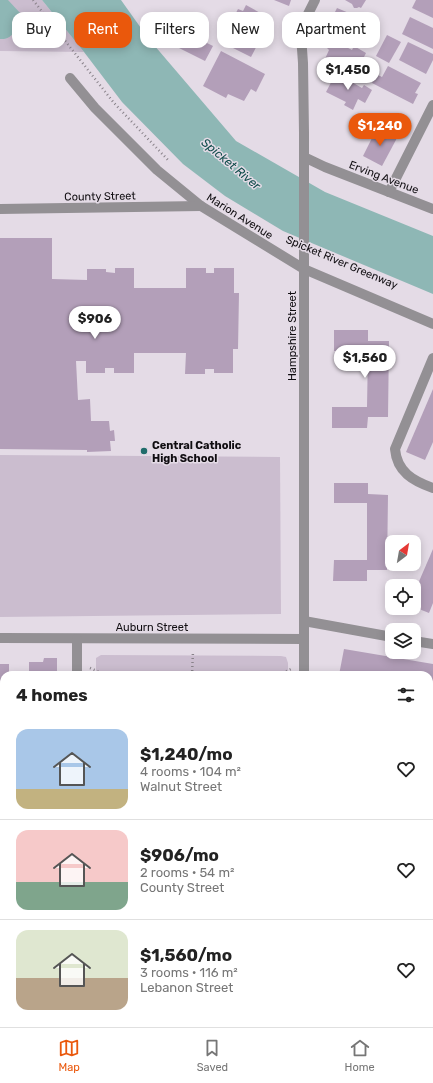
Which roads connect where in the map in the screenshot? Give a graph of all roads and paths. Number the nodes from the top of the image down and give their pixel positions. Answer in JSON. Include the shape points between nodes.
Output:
{"nodes":[{"id":1,"x":33,"y":0,"type":"edge"},
{"id":2,"x":315,"y":0,"type":"edge"},
{"id":3,"x":70,"y":78,"type":"dead end"},
{"id":4,"x":433,"y":105,"type":"edge"},
{"id":5,"x":304,"y":157,"type":"junction"},
{"id":6,"x":173,"y":165,"type":"dead end"},
{"id":7,"x":389,"y":192,"type":"junction"},
{"id":8,"x":201,"y":206,"type":"junction"},
{"id":9,"x":0,"y":209,"type":"edge"},
{"id":10,"x":433,"y":209,"type":"edge"},
{"id":11,"x":304,"y":269,"type":"junction"},
{"id":12,"x":433,"y":324,"type":"edge"},
{"id":13,"x":433,"y":358,"type":"edge"},
{"id":14,"x":433,"y":488,"type":"edge"},
{"id":15,"x":304,"y":621,"type":"junction"},
{"id":16,"x":385,"y":636,"type":"edge"},
{"id":17,"x":0,"y":638,"type":"edge"},
{"id":18,"x":78,"y":638,"type":"junction"},
{"id":19,"x":193,"y":639,"type":"junction"},
{"id":20,"x":304,"y":639,"type":"junction"},
{"id":21,"x":421,"y":642,"type":"edge"},
{"id":22,"x":433,"y":644,"type":"edge"},
{"id":23,"x":77,"y":671,"type":"edge"},
{"id":24,"x":192,"y":671,"type":"edge"},
{"id":25,"x":304,"y":671,"type":"edge"}],
"edges":[{"from":1,"to":6,"type":"path","via":[[114,103]]},
{"from":2,"to":5,"type":"street","name":"Hampshire Street","via":[[303,24],[301,35]]},
{"from":3,"to":8,"type":"street","name":"Marion Avenue","via":[[95,108],[157,170]]},
{"from":4,"to":7,"type":"street"},
{"from":5,"to":7,"type":"street","name":"Erving Avenue"},
{"from":5,"to":11,"type":"street","name":"Hampshire Street"},
{"from":7,"to":10,"type":"street","name":"Erving Avenue"},
{"from":8,"to":9,"type":"street","name":"County Street"},
{"from":8,"to":11,"type":"street","name":"Marion Avenue"},
{"from":11,"to":12,"type":"street","name":"Marion Avenue"},
{"from":11,"to":15,"type":"street","name":"Hampshire Street"},
{"from":13,"to":14,"type":"street","via":[[395,449],[402,470],[416,482]]},
{"from":15,"to":16,"type":"street"},
{"from":15,"to":20,"type":"street","name":"Hampshire Street"},
{"from":17,"to":18,"type":"street","name":"Auburn Street"},
{"from":18,"to":19,"type":"street","name":"Auburn Street"},
{"from":18,"to":23,"type":"street"},
{"from":19,"to":20,"type":"street","name":"Auburn Street"},
{"from":19,"to":24,"type":"path"},
{"from":20,"to":25,"type":"street","name":"Hampshire Street"},
{"from":21,"to":22,"type":"street"}]}
